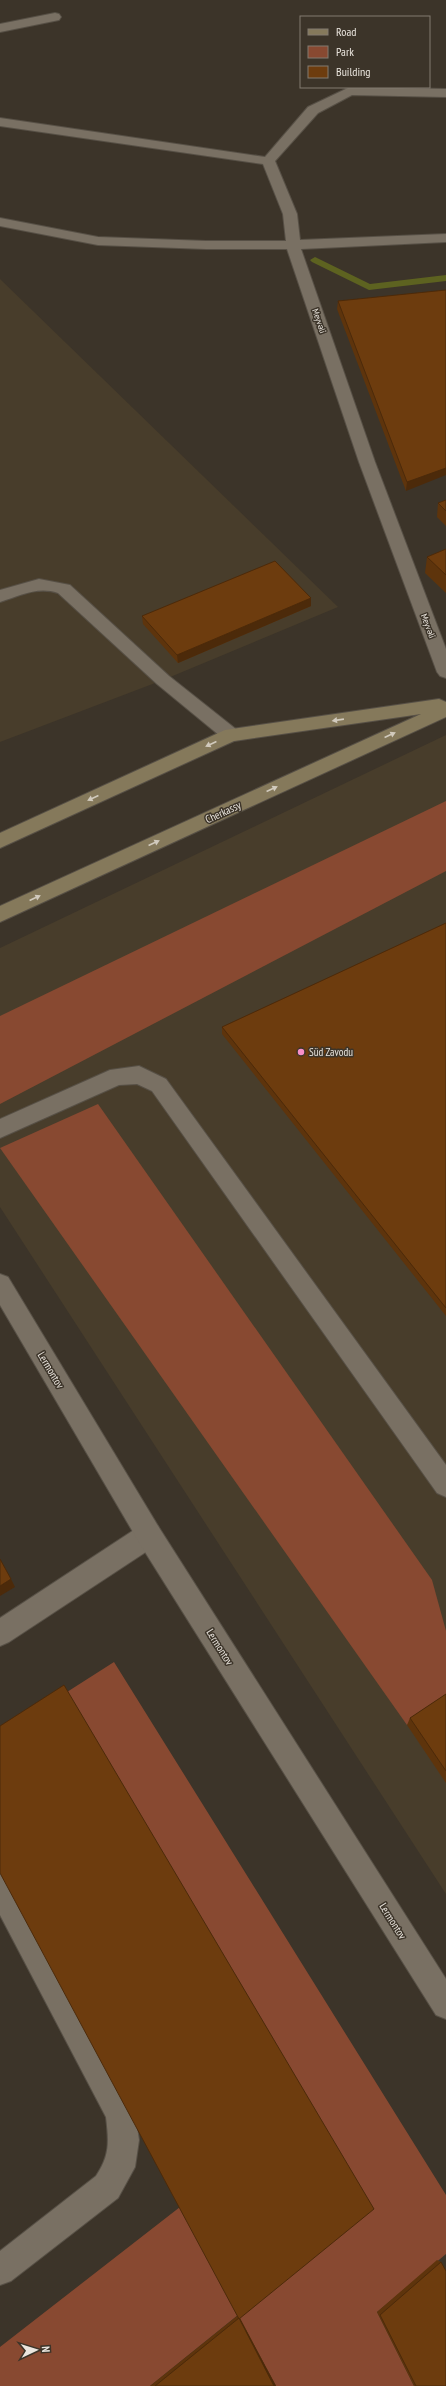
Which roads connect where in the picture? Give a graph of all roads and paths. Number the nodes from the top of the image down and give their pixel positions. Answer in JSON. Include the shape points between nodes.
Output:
{"nodes":[{"id":1,"x":55,"y":17,"type":"dead end"},
{"id":2,"x":0,"y":28,"type":"edge"},
{"id":3,"x":349,"y":89,"type":"edge"},
{"id":4,"x":446,"y":93,"type":"edge"},
{"id":5,"x":0,"y":122,"type":"edge"},
{"id":6,"x":268,"y":161,"type":"junction"},
{"id":7,"x":0,"y":222,"type":"edge"},
{"id":8,"x":446,"y":238,"type":"edge"},
{"id":9,"x":293,"y":245,"type":"junction"},
{"id":10,"x":0,"y":596,"type":"edge"},
{"id":11,"x":446,"y":672,"type":"edge"},
{"id":12,"x":446,"y":704,"type":"edge"},
{"id":13,"x":446,"y":710,"type":"edge"},
{"id":14,"x":231,"y":735,"type":"junction"},
{"id":15,"x":0,"y":841,"type":"edge"},
{"id":16,"x":0,"y":914,"type":"edge"},
{"id":17,"x":0,"y":1130,"type":"edge"},
{"id":18,"x":0,"y":1284,"type":"edge"},
{"id":19,"x":446,"y":1485,"type":"edge"},
{"id":20,"x":150,"y":1535,"type":"junction"},
{"id":21,"x":0,"y":1633,"type":"edge"},
{"id":22,"x":0,"y":1886,"type":"edge"},
{"id":23,"x":446,"y":2005,"type":"edge"},
{"id":24,"x":0,"y":2270,"type":"edge"}],
"edges":[{"from":1,"to":2,"type":"street"},
{"from":3,"to":4,"type":"street"},
{"from":3,"to":6,"type":"street","via":[[313,110]]},
{"from":5,"to":6,"type":"street"},
{"from":6,"to":9,"type":"street","name":"Meyvəli","via":[[290,214]]},
{"from":7,"to":9,"type":"street","via":[[98,241]]},
{"from":8,"to":9,"type":"street"},
{"from":9,"to":11,"type":"street","name":"Meyvəli","via":[[367,462]]},
{"from":10,"to":14,"type":"street","via":[[34,584],[51,584],[64,589],[163,680]]},
{"from":12,"to":14,"type":"street","one_way":true},
{"from":16,"to":13,"type":"street","name":"Cherkassy","one_way":true},
{"from":14,"to":15,"type":"street","one_way":true},
{"from":17,"to":19,"type":"street","via":[[117,1076],[139,1075],[159,1085]]},
{"from":18,"to":20,"type":"street","name":"Lermontov"},
{"from":20,"to":21,"type":"street"},
{"from":20,"to":23,"type":"street","name":"Lermontov"},
{"from":22,"to":24,"type":"street","via":[[120,2114],[124,2140],[120,2167],[107,2187]]}]}
